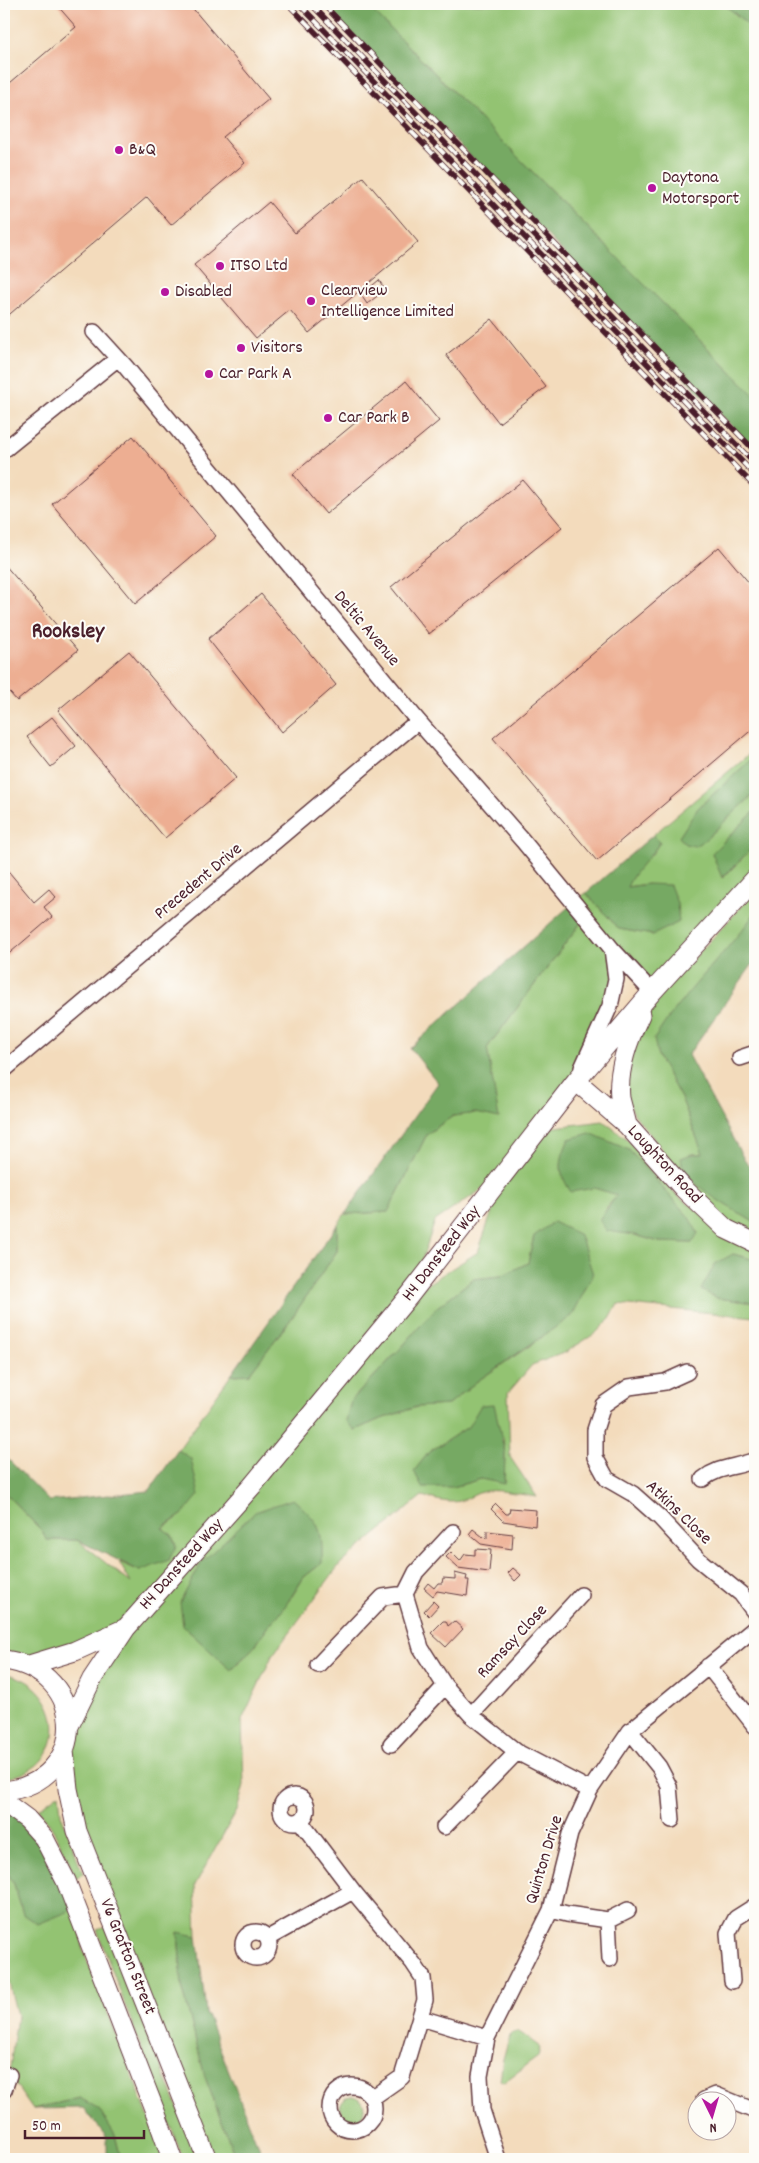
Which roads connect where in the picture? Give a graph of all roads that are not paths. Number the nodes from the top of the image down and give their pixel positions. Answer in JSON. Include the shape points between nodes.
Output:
{"nodes":[{"id":1,"x":94,"y":332,"type":"dead end"},
{"id":2,"x":117,"y":359,"type":"junction"},
{"id":3,"x":4,"y":450,"type":"edge"},
{"id":4,"x":418,"y":721,"type":"junction"},
{"id":5,"x":755,"y":879,"type":"edge"},
{"id":6,"x":612,"y":948,"type":"junction"},
{"id":7,"x":652,"y":992,"type":"junction"},
{"id":8,"x":755,"y":1053,"type":"edge"},
{"id":9,"x":740,"y":1058,"type":"dead end"},
{"id":10,"x":4,"y":1070,"type":"edge"},
{"id":11,"x":576,"y":1081,"type":"junction"},
{"id":12,"x":627,"y":1125,"type":"junction"},
{"id":13,"x":755,"y":1243,"type":"edge"},
{"id":14,"x":687,"y":1372,"type":"dead end"},
{"id":15,"x":755,"y":1460,"type":"edge"},
{"id":16,"x":703,"y":1479,"type":"dead end"},
{"id":17,"x":453,"y":1532,"type":"dead end"},
{"id":18,"x":406,"y":1594,"type":"junction"},
{"id":19,"x":582,"y":1596,"type":"dead end"},
{"id":20,"x":755,"y":1613,"type":"edge"},
{"id":21,"x":128,"y":1625,"type":"junction"},
{"id":22,"x":755,"y":1628,"type":"edge"},
{"id":23,"x":4,"y":1648,"type":"edge"},
{"id":24,"x":17,"y":1662,"type":"edge"},
{"id":25,"x":318,"y":1665,"type":"dead end"},
{"id":26,"x":708,"y":1666,"type":"junction"},
{"id":27,"x":445,"y":1686,"type":"junction"},
{"id":28,"x":471,"y":1714,"type":"junction"},
{"id":29,"x":69,"y":1726,"type":"junction"},
{"id":30,"x":755,"y":1726,"type":"edge"},
{"id":31,"x":630,"y":1730,"type":"junction"},
{"id":32,"x":391,"y":1744,"type":"dead end"},
{"id":33,"x":64,"y":1751,"type":"junction"},
{"id":34,"x":517,"y":1752,"type":"junction"},
{"id":35,"x":590,"y":1790,"type":"junction"},
{"id":36,"x":4,"y":1791,"type":"edge"},
{"id":37,"x":4,"y":1802,"type":"edge"},
{"id":38,"x":672,"y":1820,"type":"dead end"},
{"id":39,"x":300,"y":1822,"type":"dead end"},
{"id":40,"x":444,"y":1827,"type":"dead end"},
{"id":41,"x":353,"y":1891,"type":"junction"},
{"id":42,"x":755,"y":1906,"type":"edge"},
{"id":43,"x":551,"y":1910,"type":"junction"},
{"id":44,"x":628,"y":1910,"type":"dead end"},
{"id":45,"x":608,"y":1920,"type":"junction"},
{"id":46,"x":268,"y":1938,"type":"dead end"},
{"id":47,"x":610,"y":1959,"type":"dead end"},
{"id":48,"x":732,"y":1981,"type":"dead end"},
{"id":49,"x":421,"y":2018,"type":"junction"},
{"id":50,"x":487,"y":2038,"type":"junction"},
{"id":51,"x":9,"y":2075,"type":"dead end"},
{"id":52,"x":4,"y":2090,"type":"edge"},
{"id":53,"x":372,"y":2098,"type":"dead end"},
{"id":54,"x":736,"y":2103,"type":"edge"},
{"id":55,"x":755,"y":2111,"type":"edge"},
{"id":56,"x":172,"y":2159,"type":"edge"},
{"id":57,"x":207,"y":2159,"type":"edge"},
{"id":58,"x":498,"y":2159,"type":"edge"}],
"edges":[{"from":1,"to":2,"type":"street","name":"Deltic Avenue"},
{"from":2,"to":3,"type":"street"},
{"from":2,"to":4,"type":"street","name":"Deltic Avenue"},
{"from":4,"to":6,"type":"street","name":"Deltic Avenue"},
{"from":4,"to":10,"type":"street","name":"Precedent Drive"},
{"from":5,"to":7,"type":"street","name":"H4 Dansteed Way"},
{"from":6,"to":7,"type":"street","name":"Deltic Avenue"},
{"from":6,"to":11,"type":"street","via":[[616,979],[610,1006]]},
{"from":7,"to":11,"type":"street","name":"H4 Dansteed Way"},
{"from":7,"to":12,"type":"street","via":[[630,1036],[622,1066],[620,1097]]},
{"from":8,"to":9,"type":"street"},
{"from":11,"to":12,"type":"street","name":"Loughton Road"},
{"from":11,"to":21,"type":"street","name":"H4 Dansteed Way","via":[[409,1296],[258,1478]]},
{"from":12,"to":13,"type":"street","name":"Loughton Road","via":[[683,1188],[726,1229]]},
{"from":14,"to":20,"type":"street","name":"Atkins Close","via":[[665,1382],[629,1388],[603,1405],[595,1430],[595,1457],[607,1479],[633,1494],[660,1518],[698,1558],[741,1594]]},
{"from":15,"to":16,"type":"street","via":[[742,1466],[714,1470]]},
{"from":17,"to":18,"type":"street","via":[[416,1572]]},
{"from":18,"to":25,"type":"street","via":[[383,1597]]},
{"from":18,"to":27,"type":"street","via":[[421,1648]]},
{"from":19,"to":28,"type":"street","name":"Ramsay Close"},
{"from":21,"to":24,"type":"street","name":"H4 Dansteed Way","via":[[75,1651]]},
{"from":21,"to":29,"type":"street","name":"H4 Dansteed Way","via":[[92,1679]]},
{"from":22,"to":26,"type":"street","name":"Quinton Drive"},
{"from":23,"to":24,"type":"street"},
{"from":24,"to":29,"type":"street","via":[[39,1670],[52,1682],[66,1707]]},
{"from":26,"to":30,"type":"street"},
{"from":26,"to":31,"type":"street","name":"Quinton Drive"},
{"from":27,"to":28,"type":"street"},
{"from":27,"to":32,"type":"street"},
{"from":28,"to":34,"type":"street"},
{"from":29,"to":33,"type":"street"},
{"from":31,"to":35,"type":"street","name":"Quinton Drive"},
{"from":31,"to":38,"type":"street","via":[[659,1767],[669,1786]]},
{"from":33,"to":36,"type":"street","via":[[56,1764],[35,1783]]},
{"from":33,"to":57,"type":"street","name":"V6 Grafton Street","via":[[77,1832]]},
{"from":34,"to":35,"type":"street"},
{"from":34,"to":40,"type":"street"},
{"from":35,"to":43,"type":"street","name":"Quinton Drive","via":[[570,1834]]},
{"from":37,"to":56,"type":"street","name":"V6 Grafton Street","via":[[27,1819],[44,1838],[66,1881]]},
{"from":39,"to":41,"type":"street"},
{"from":41,"to":46,"type":"street"},
{"from":41,"to":49,"type":"street","via":[[423,1978],[425,2000]]},
{"from":42,"to":48,"type":"street","via":[[736,1918],[728,1933]]},
{"from":43,"to":45,"type":"street"},
{"from":43,"to":50,"type":"street","name":"Quinton Drive"},
{"from":44,"to":45,"type":"street"},
{"from":45,"to":47,"type":"street"},
{"from":49,"to":50,"type":"street"},
{"from":49,"to":53,"type":"street","via":[[402,2077]]},
{"from":50,"to":58,"type":"street","name":"Quinton Drive","via":[[480,2076],[482,2110]]},
{"from":51,"to":52,"type":"street"},
{"from":54,"to":55,"type":"street"}]}
